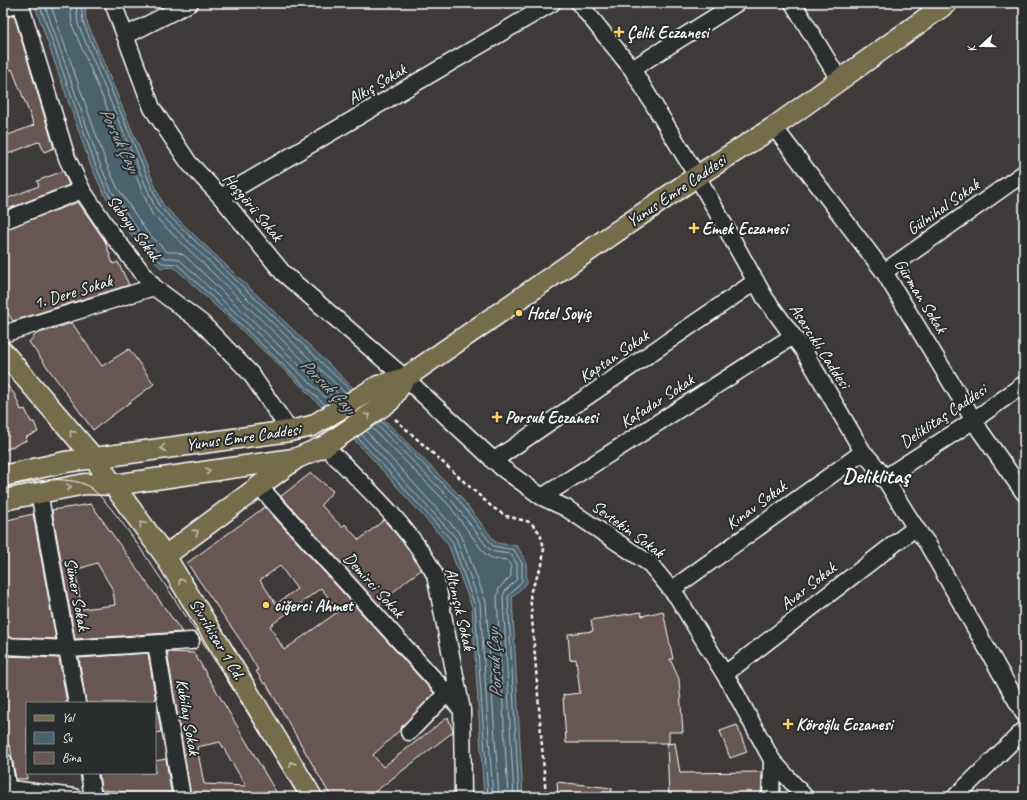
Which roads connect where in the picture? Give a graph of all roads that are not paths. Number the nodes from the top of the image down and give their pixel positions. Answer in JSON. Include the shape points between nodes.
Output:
{"nodes":[{"id":1,"x":17,"y":3,"type":"edge"},
{"id":2,"x":20,"y":3,"type":"edge"},
{"id":3,"x":113,"y":3,"type":"edge"},
{"id":4,"x":190,"y":3,"type":"edge"},
{"id":5,"x":552,"y":3,"type":"edge"},
{"id":6,"x":579,"y":3,"type":"edge"},
{"id":7,"x":737,"y":3,"type":"edge"},
{"id":8,"x":793,"y":3,"type":"edge"},
{"id":9,"x":947,"y":3,"type":"edge"},
{"id":10,"x":3,"y":9,"type":"edge"},
{"id":11,"x":123,"y":30,"type":"junction"},
{"id":12,"x":632,"y":69,"type":"junction"},
{"id":13,"x":840,"y":81,"type":"junction"},
{"id":14,"x":774,"y":127,"type":"junction"},
{"id":15,"x":1024,"y":173,"type":"edge"},
{"id":16,"x":697,"y":176,"type":"junction"},
{"id":17,"x":82,"y":190,"type":"junction"},
{"id":18,"x":221,"y":197,"type":"junction"},
{"id":19,"x":3,"y":222,"type":"edge"},
{"id":20,"x":884,"y":272,"type":"junction"},
{"id":21,"x":756,"y":281,"type":"junction"},
{"id":22,"x":154,"y":287,"type":"junction"},
{"id":23,"x":3,"y":334,"type":"edge"},
{"id":24,"x":794,"y":336,"type":"junction"},
{"id":25,"x":3,"y":352,"type":"edge"},
{"id":26,"x":405,"y":378,"type":"junction"},
{"id":27,"x":1024,"y":384,"type":"edge"},
{"id":28,"x":974,"y":420,"type":"junction"},
{"id":29,"x":290,"y":431,"type":"junction"},
{"id":30,"x":325,"y":446,"type":"junction"},
{"id":31,"x":863,"y":452,"type":"junction"},
{"id":32,"x":93,"y":457,"type":"junction"},
{"id":33,"x":297,"y":458,"type":"junction"},
{"id":34,"x":493,"y":461,"type":"junction"},
{"id":35,"x":3,"y":476,"type":"edge"},
{"id":36,"x":883,"y":479,"type":"junction"},
{"id":37,"x":114,"y":485,"type":"junction"},
{"id":38,"x":259,"y":486,"type":"junction"},
{"id":39,"x":38,"y":492,"type":"junction"},
{"id":40,"x":1024,"y":493,"type":"edge"},
{"id":41,"x":542,"y":497,"type":"junction"},
{"id":42,"x":3,"y":500,"type":"edge"},
{"id":43,"x":915,"y":528,"type":"junction"},
{"id":44,"x":165,"y":556,"type":"junction"},
{"id":45,"x":671,"y":590,"type":"junction"},
{"id":46,"x":191,"y":641,"type":"dead end"},
{"id":47,"x":156,"y":644,"type":"junction"},
{"id":48,"x":3,"y":646,"type":"edge"},
{"id":49,"x":69,"y":649,"type":"junction"},
{"id":50,"x":725,"y":674,"type":"junction"},
{"id":51,"x":447,"y":693,"type":"junction"},
{"id":52,"x":78,"y":702,"type":"edge"},
{"id":53,"x":462,"y":710,"type":"junction"},
{"id":54,"x":1024,"y":714,"type":"edge"},
{"id":55,"x":1024,"y":730,"type":"edge"},
{"id":56,"x":409,"y":732,"type":"dead end"},
{"id":57,"x":772,"y":760,"type":"junction"},
{"id":58,"x":3,"y":761,"type":"edge"},
{"id":59,"x":89,"y":774,"type":"edge"},
{"id":60,"x":7,"y":791,"type":"edge"},
{"id":61,"x":74,"y":797,"type":"edge"},
{"id":62,"x":93,"y":797,"type":"edge"},
{"id":63,"x":182,"y":797,"type":"edge"},
{"id":64,"x":312,"y":797,"type":"edge"},
{"id":65,"x":463,"y":797,"type":"edge"},
{"id":66,"x":771,"y":797,"type":"edge"},
{"id":67,"x":805,"y":797,"type":"edge"},
{"id":68,"x":955,"y":797,"type":"edge"}],
"edges":[{"from":1,"to":10,"type":"street"},
{"from":2,"to":17,"type":"street","name":"Suboyu Sokak","via":[[67,158]]},
{"from":3,"to":11,"type":"street","name":"Hoşgörü Sokak"},
{"from":4,"to":11,"type":"street"},
{"from":5,"to":18,"type":"street","name":"Alkış Sokak"},
{"from":6,"to":12,"type":"street","name":"Asarcıklı Caddesi"},
{"from":7,"to":12,"type":"street"},
{"from":8,"to":13,"type":"street"},
{"from":9,"to":13,"type":"main road","name":"Yunus Emre Caddesi"},
{"from":11,"to":18,"type":"street","name":"Hoşgörü Sokak","via":[[152,108],[189,164]]},
{"from":12,"to":16,"type":"street","name":"Asarcıklı Caddesi"},
{"from":13,"to":14,"type":"main road","name":"Yunus Emre Caddesi"},
{"from":14,"to":16,"type":"main road","name":"Yunus Emre Caddesi"},
{"from":14,"to":20,"type":"street","name":"Gürman Sokak"},
{"from":15,"to":20,"type":"street","name":"Gülnihal Sokak"},
{"from":16,"to":21,"type":"street","name":"Asarcıklı Caddesi"},
{"from":16,"to":26,"type":"main road","name":"Yunus Emre Caddesi"},
{"from":17,"to":19,"type":"street"},
{"from":17,"to":22,"type":"street","name":"Suboyu Sokak","via":[[113,236]]},
{"from":18,"to":26,"type":"street","name":"Hoşgörü Sokak","via":[[283,273]]},
{"from":20,"to":28,"type":"street","name":"Gürman Sokak"},
{"from":21,"to":24,"type":"street","name":"Asarcıklı Caddesi","via":[[765,298]]},
{"from":21,"to":34,"type":"street","name":"Kaptan Sokak"},
{"from":22,"to":23,"type":"street","name":"1. Dere Sokak"},
{"from":22,"to":29,"type":"street","name":"Suboyu Sokak","via":[[202,323],[251,374]]},
{"from":24,"to":31,"type":"street","name":"Asarcıklı Caddesi"},
{"from":24,"to":41,"type":"street","name":"Kafadar Sokak"},
{"from":32,"to":25,"type":"main road","name":"Sivrihisar 1 Cd.","one_way":true},
{"from":26,"to":29,"type":"main road","name":"Yunus Emre Caddesi","via":[[378,386],[312,426]]},
{"from":30,"to":26,"type":"main road","name":"Yunus Emre Caddesi","one_way":true,"via":[[390,401]]},
{"from":26,"to":34,"type":"street","name":"Sevtekin Sokak"},
{"from":27,"to":28,"type":"street","name":"Deliklitaş Caddesi"},
{"from":28,"to":36,"type":"street","name":"Deliklitaş Caddesi"},
{"from":28,"to":40,"type":"street","name":"Gürman Sokak"},
{"from":29,"to":32,"type":"main road","name":"Yunus Emre Caddesi","one_way":true},
{"from":30,"to":33,"type":"main road","name":"Yunus Emre Caddesi"},
{"from":30,"to":53,"type":"street","name":"Altınışık Sokak","via":[[373,495],[425,555],[435,575]]},
{"from":31,"to":36,"type":"street","name":"Asarcıklı Caddesi","via":[[876,465]]},
{"from":31,"to":45,"type":"street","name":"Kınav Sokak"},
{"from":32,"to":35,"type":"main road","name":"Yunus Emre Caddesi"},
{"from":32,"to":37,"type":"main road","name":"Sivrihisar 1 Cd."},
{"from":37,"to":33,"type":"main road","name":"Yunus Emre Caddesi","one_way":true},
{"from":33,"to":38,"type":"main road","name":"Yunus Emre Caddesi"},
{"from":34,"to":41,"type":"street","name":"Sevtekin Sokak"},
{"from":36,"to":43,"type":"street","name":"Asarcıklı Caddesi"},
{"from":39,"to":37,"type":"main road","name":"Yunus Emre Caddesi","one_way":true,"via":[[85,484]]},
{"from":44,"to":37,"type":"main road","name":"Sivrihisar 1 Cd.","one_way":true},
{"from":44,"to":38,"type":"main road","name":"Yunus Emre Caddesi","one_way":true},
{"from":38,"to":51,"type":"street","name":"Demirci Sokak"},
{"from":39,"to":42,"type":"main road","name":"Yunus Emre Caddesi"},
{"from":39,"to":49,"type":"street","name":"Sümer Sokak"},
{"from":41,"to":45,"type":"street","name":"Sevtekin Sokak","via":[[566,508],[650,564]]},
{"from":43,"to":50,"type":"street","name":"Avar Sokak"},
{"from":43,"to":54,"type":"street","name":"Asarcıklı Caddesi","via":[[927,543]]},
{"from":64,"to":44,"type":"main road","name":"Sivrihisar 1 Cd.","one_way":true},
{"from":45,"to":50,"type":"street","name":"Sevtekin Sokak"},
{"from":46,"to":47,"type":"street"},
{"from":47,"to":49,"type":"street"},
{"from":47,"to":63,"type":"street","name":"Kubilay Sokak"},
{"from":48,"to":49,"type":"street"},
{"from":49,"to":52,"type":"street","name":"Sümer Sokak"},
{"from":50,"to":57,"type":"street","name":"Sevtekin Sokak"},
{"from":51,"to":53,"type":"street","name":"Demirci Sokak"},
{"from":51,"to":56,"type":"street"},
{"from":53,"to":65,"type":"street","name":"Altınışık Sokak"},
{"from":55,"to":68,"type":"street"},
{"from":57,"to":66,"type":"street"},
{"from":57,"to":67,"type":"street","name":"Sevtekin Sokak"},
{"from":58,"to":60,"type":"street"},
{"from":59,"to":62,"type":"street"},
{"from":60,"to":61,"type":"street"}]}
